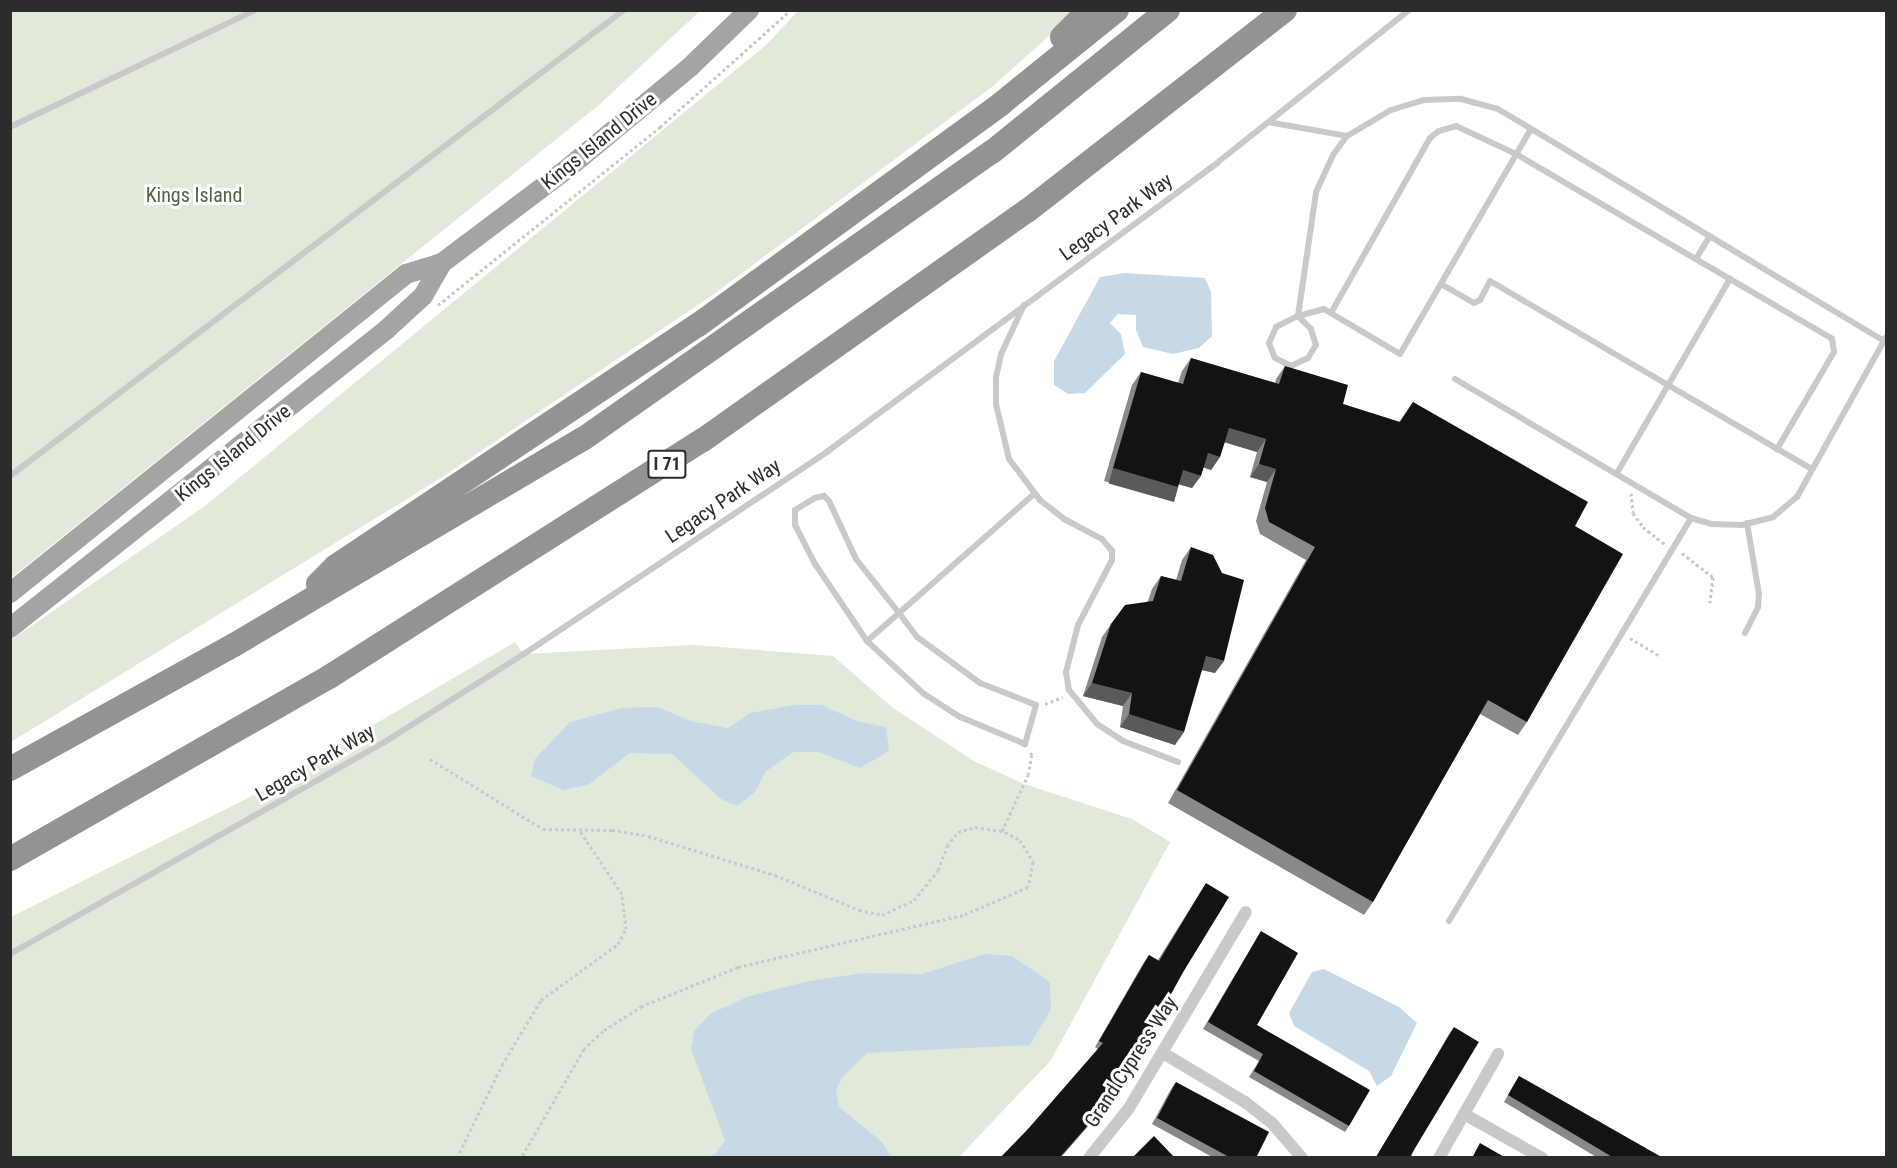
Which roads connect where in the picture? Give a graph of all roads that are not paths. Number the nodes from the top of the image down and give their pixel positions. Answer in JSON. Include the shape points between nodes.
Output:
{"nodes":[{"id":1,"x":255,"y":10,"type":"edge"},
{"id":2,"x":624,"y":10,"type":"edge"},
{"id":3,"x":749,"y":10,"type":"edge"},
{"id":4,"x":1089,"y":10,"type":"edge"},
{"id":5,"x":1117,"y":10,"type":"edge"},
{"id":6,"x":1168,"y":10,"type":"edge"},
{"id":7,"x":1285,"y":10,"type":"edge"},
{"id":8,"x":1409,"y":10,"type":"edge"},
{"id":9,"x":1002,"y":103,"type":"junction"},
{"id":10,"x":1268,"y":122,"type":"junction"},
{"id":11,"x":10,"y":127,"type":"edge"},
{"id":12,"x":1531,"y":129,"type":"junction"},
{"id":13,"x":1347,"y":136,"type":"junction"},
{"id":14,"x":1516,"y":154,"type":"junction"},
{"id":15,"x":1710,"y":236,"type":"junction"},
{"id":16,"x":1696,"y":259,"type":"junction"},
{"id":17,"x":442,"y":264,"type":"junction"},
{"id":18,"x":1730,"y":279,"type":"junction"},
{"id":19,"x":1441,"y":284,"type":"junction"},
{"id":20,"x":1024,"y":305,"type":"junction"},
{"id":21,"x":1331,"y":313,"type":"junction"},
{"id":22,"x":1298,"y":316,"type":"junction"},
{"id":23,"x":1885,"y":339,"type":"edge"},
{"id":24,"x":1455,"y":379,"type":"dead end"},
{"id":25,"x":1668,"y":385,"type":"junction"},
{"id":26,"x":1777,"y":449,"type":"junction"},
{"id":27,"x":1812,"y":469,"type":"junction"},
{"id":28,"x":1617,"y":473,"type":"junction"},
{"id":29,"x":10,"y":476,"type":"edge"},
{"id":30,"x":1034,"y":494,"type":"junction"},
{"id":31,"x":1691,"y":518,"type":"junction"},
{"id":32,"x":1747,"y":523,"type":"junction"},
{"id":33,"x":10,"y":593,"type":"edge"},
{"id":34,"x":294,"y":609,"type":"junction"},
{"id":35,"x":899,"y":613,"type":"junction"},
{"id":36,"x":10,"y":628,"type":"edge"},
{"id":37,"x":1745,"y":633,"type":"dead end"},
{"id":38,"x":867,"y":641,"type":"junction"},
{"id":39,"x":1178,"y":762,"type":"dead end"},
{"id":40,"x":10,"y":769,"type":"edge"},
{"id":41,"x":10,"y":859,"type":"edge"},
{"id":42,"x":1246,"y":912,"type":"dead end"},
{"id":43,"x":1449,"y":921,"type":"dead end"},
{"id":44,"x":10,"y":954,"type":"edge"},
{"id":45,"x":1162,"y":1053,"type":"junction"},
{"id":46,"x":1498,"y":1054,"type":"dead end"},
{"id":47,"x":1464,"y":1114,"type":"junction"},
{"id":48,"x":1089,"y":1158,"type":"edge"},
{"id":49,"x":1302,"y":1158,"type":"edge"},
{"id":50,"x":1439,"y":1158,"type":"edge"},
{"id":51,"x":1542,"y":1158,"type":"edge"}],
"edges":[{"from":1,"to":11,"type":"lane"},
{"from":2,"to":29,"type":"lane"},
{"from":3,"to":17,"type":"main road","name":"Kings Island Drive","via":[[690,67],[568,168]]},
{"from":4,"to":9,"type":"highway","via":[[1035,62]]},
{"from":5,"to":9,"type":"highway"},
{"from":6,"to":34,"type":"highway","via":[[992,152],[583,439]]},
{"from":7,"to":41,"type":"highway","number":"I 71","via":[[1018,217],[693,446],[339,671]]},
{"from":8,"to":10,"type":"lane","name":"Legacy Park Way"},
{"from":9,"to":34,"type":"highway","via":[[688,332],[336,566]]},
{"from":10,"to":13,"type":"lane"},
{"from":10,"to":20,"type":"lane","name":"Legacy Park Way"},
{"from":12,"to":13,"type":"lane","via":[[1498,109],[1461,99],[1433,100],[1391,110]]},
{"from":12,"to":14,"type":"lane"},
{"from":12,"to":15,"type":"lane"},
{"from":13,"to":22,"type":"lane","via":[[1333,155],[1316,192]]},
{"from":14,"to":16,"type":"lane"},
{"from":14,"to":19,"type":"lane"},
{"from":14,"to":21,"type":"lane","via":[[1456,126],[1439,131],[1431,138]]},
{"from":15,"to":16,"type":"lane"},
{"from":15,"to":23,"type":"lane"},
{"from":16,"to":18,"type":"lane"},
{"from":17,"to":33,"type":"main road","name":"Kings Island Drive","via":[[406,274]]},
{"from":17,"to":36,"type":"main road","name":"Kings Island Drive","via":[[423,296],[387,329]]},
{"from":18,"to":25,"type":"lane"},
{"from":18,"to":26,"type":"lane","via":[[1836,344]]},
{"from":19,"to":21,"type":"lane","via":[[1400,354]]},
{"from":19,"to":25,"type":"lane","via":[[1474,303],[1480,300],[1490,281]]},
{"from":20,"to":30,"type":"lane","via":[[1001,354],[996,404],[1009,459]]},
{"from":20,"to":44,"type":"lane","name":"Legacy Park Way","via":[[828,451],[524,654],[321,781]]},
{"from":21,"to":22,"type":"lane","via":[[1324,309]]},
{"from":22,"to":22,"type":"lane","via":[[1276,327],[1269,343],[1275,358],[1291,366],[1308,358],[1316,345],[1311,329]]},
{"from":23,"to":27,"type":"lane"},
{"from":24,"to":28,"type":"lane"},
{"from":25,"to":26,"type":"lane"},
{"from":25,"to":28,"type":"lane"},
{"from":26,"to":27,"type":"lane"},
{"from":27,"to":32,"type":"lane","via":[[1797,496],[1773,517]]},
{"from":28,"to":31,"type":"lane"},
{"from":30,"to":35,"type":"lane"},
{"from":30,"to":39,"type":"lane","via":[[1064,519],[1102,539],[1112,551],[1112,560],[1078,625],[1066,672],[1069,690],[1097,724],[1124,741]]},
{"from":31,"to":32,"type":"lane","via":[[1712,524]]},
{"from":31,"to":43,"type":"lane"},
{"from":32,"to":37,"type":"lane","via":[[1759,594],[1758,607]]},
{"from":34,"to":40,"type":"highway"},
{"from":35,"to":38,"type":"lane"},
{"from":35,"to":38,"type":"lane","via":[[856,559],[824,496],[795,510],[795,525],[815,564]]},
{"from":35,"to":38,"type":"lane","via":[[917,637],[947,662],[1009,697],[1036,705],[1025,744],[960,717],[924,694]]},
{"from":42,"to":45,"type":"street","name":"Grand Cypress Way"},
{"from":45,"to":48,"type":"street","name":"Grand Cypress Way","via":[[1129,1108]]},
{"from":45,"to":49,"type":"street","via":[[1245,1102],[1272,1123]]},
{"from":46,"to":47,"type":"street"},
{"from":47,"to":50,"type":"street"},
{"from":47,"to":51,"type":"street"}]}
